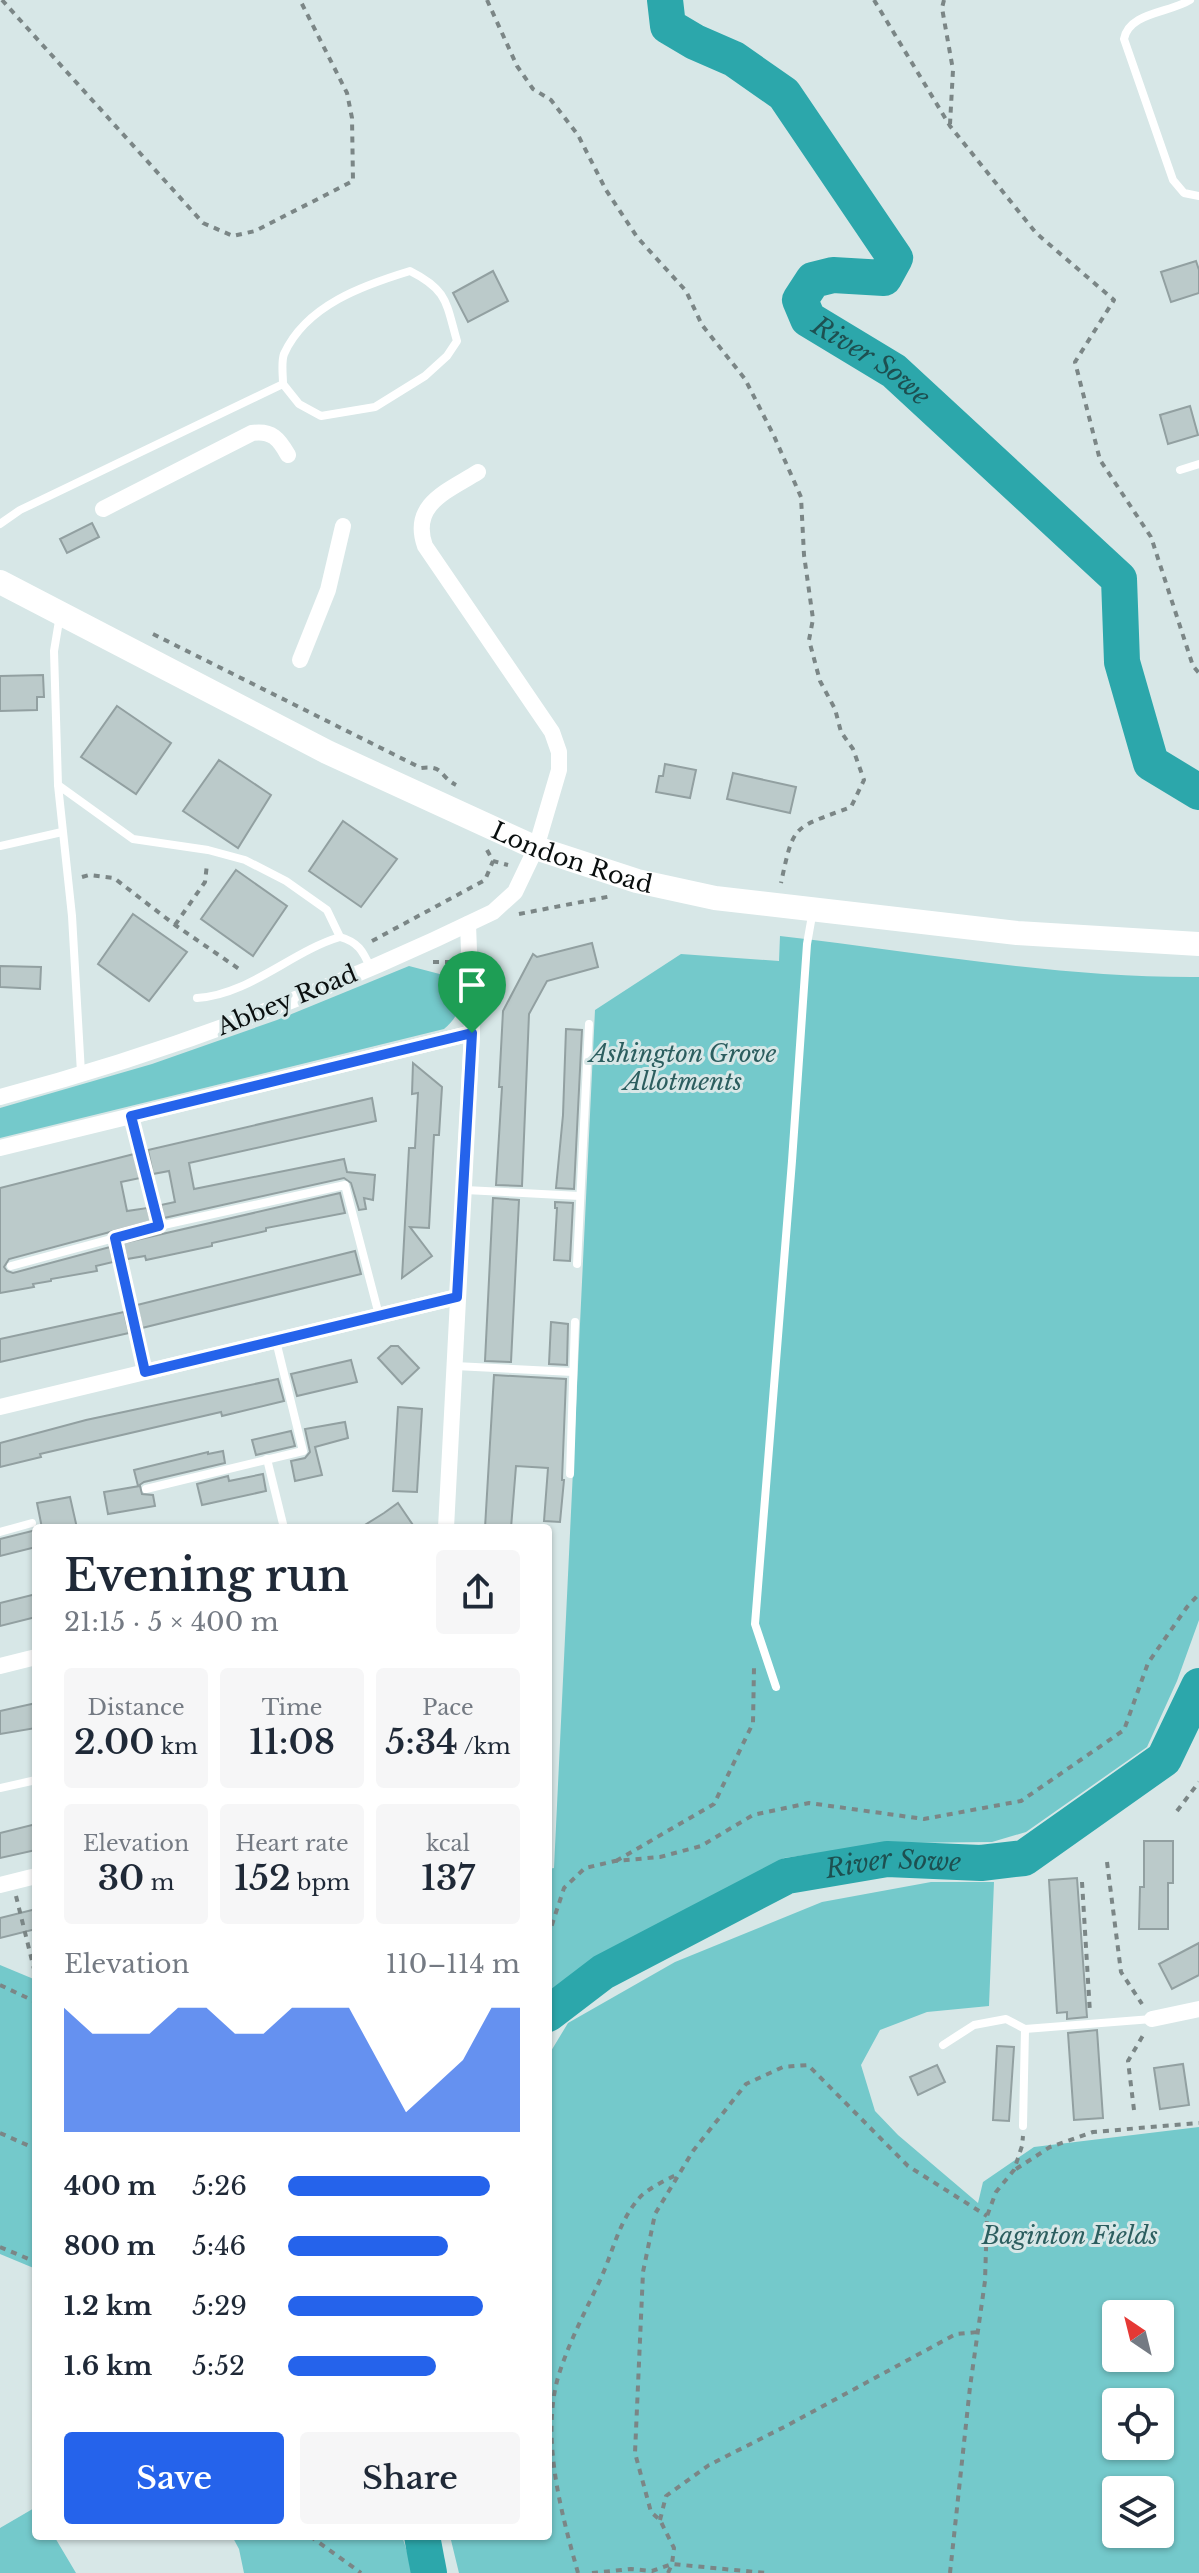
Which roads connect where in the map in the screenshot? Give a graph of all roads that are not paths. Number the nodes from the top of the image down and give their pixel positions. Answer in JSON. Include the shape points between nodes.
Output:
{"nodes":[{"id":1,"x":1190,"y":0,"type":"edge"},
{"id":2,"x":1199,"y":196,"type":"edge"},
{"id":3,"x":283,"y":384,"type":"junction"},
{"id":4,"x":288,"y":455,"type":"dead end"},
{"id":5,"x":1199,"y":464,"type":"edge"},
{"id":6,"x":1180,"y":470,"type":"dead end"},
{"id":7,"x":478,"y":472,"type":"dead end"},
{"id":8,"x":103,"y":509,"type":"dead end"},
{"id":9,"x":0,"y":524,"type":"edge"},
{"id":10,"x":343,"y":526,"type":"dead end"},
{"id":11,"x":0,"y":582,"type":"edge"},
{"id":12,"x":60,"y":614,"type":"junction"},
{"id":13,"x":300,"y":660,"type":"dead end"},
{"id":14,"x":58,"y":785,"type":"junction"},
{"id":15,"x":62,"y":832,"type":"junction"},
{"id":16,"x":0,"y":846,"type":"edge"},
{"id":17,"x":536,"y":848,"type":"junction"},
{"id":18,"x":813,"y":909,"type":"junction"},
{"id":19,"x":468,"y":924,"type":"junction"},
{"id":20,"x":340,"y":937,"type":"junction"},
{"id":21,"x":1199,"y":944,"type":"edge"},
{"id":22,"x":370,"y":967,"type":"junction"},
{"id":23,"x":197,"y":998,"type":"dead end"},
{"id":24,"x":589,"y":1024,"type":"dead end"},
{"id":25,"x":472,"y":1033,"type":"junction"},
{"id":26,"x":81,"y":1073,"type":"junction"},
{"id":27,"x":0,"y":1097,"type":"edge"},
{"id":28,"x":131,"y":1116,"type":"junction"},
{"id":29,"x":0,"y":1148,"type":"edge"},
{"id":30,"x":465,"y":1190,"type":"junction"},
{"id":31,"x":580,"y":1196,"type":"junction"},
{"id":32,"x":159,"y":1226,"type":"junction"},
{"id":33,"x":115,"y":1238,"type":"junction"},
{"id":34,"x":577,"y":1264,"type":"dead end"},
{"id":35,"x":11,"y":1266,"type":"dead end"},
{"id":36,"x":457,"y":1297,"type":"junction"},
{"id":37,"x":379,"y":1315,"type":"junction"},
{"id":38,"x":575,"y":1322,"type":"dead end"},
{"id":39,"x":275,"y":1340,"type":"junction"},
{"id":40,"x":454,"y":1366,"type":"junction"},
{"id":41,"x":145,"y":1372,"type":"junction"},
{"id":42,"x":573,"y":1372,"type":"junction"},
{"id":43,"x":0,"y":1407,"type":"edge"},
{"id":44,"x":267,"y":1459,"type":"junction"},
{"id":45,"x":570,"y":1474,"type":"dead end"},
{"id":46,"x":146,"y":1489,"type":"dead end"},
{"id":47,"x":32,"y":1523,"type":"dead end"},
{"id":48,"x":283,"y":1524,"type":"edge"},
{"id":49,"x":446,"y":1524,"type":"edge"},
{"id":50,"x":0,"y":1532,"type":"edge"},
{"id":51,"x":32,"y":1658,"type":"edge"},
{"id":52,"x":0,"y":1666,"type":"edge"},
{"id":53,"x":776,"y":1687,"type":"dead end"},
{"id":54,"x":32,"y":1781,"type":"edge"},
{"id":55,"x":0,"y":1788,"type":"edge"},
{"id":56,"x":32,"y":1877,"type":"edge"},
{"id":57,"x":6,"y":1884,"type":"edge"},
{"id":58,"x":1199,"y":2009,"type":"edge"},
{"id":59,"x":1152,"y":2019,"type":"joint"},
{"id":60,"x":1025,"y":2029,"type":"junction"},
{"id":61,"x":943,"y":2045,"type":"dead end"},
{"id":62,"x":1023,"y":2126,"type":"road end"}],
"edges":[{"from":1,"to":2,"type":"lane","via":[[1133,22],[1124,39],[1173,180],[1184,193]]},
{"from":3,"to":3,"type":"lane","via":[[299,404],[321,416],[375,407],[425,376],[457,341],[444,295],[410,271],[365,285],[320,311],[296,335],[283,356]]},
{"from":3,"to":9,"type":"lane"},
{"from":4,"to":8,"type":"street","via":[[274,435],[252,433]]},
{"from":5,"to":6,"type":"lane"},
{"from":7,"to":17,"type":"street","name":"Abbey Road","via":[[428,507],[421,521],[422,538],[552,732],[559,770]]},
{"from":10,"to":13,"type":"street","via":[[328,590]]},
{"from":11,"to":12,"type":"main road","name":"London Road"},
{"from":12,"to":14,"type":"lane","via":[[54,651]]},
{"from":12,"to":17,"type":"main road","name":"London Road","via":[[327,752]]},
{"from":14,"to":15,"type":"lane"},
{"from":14,"to":20,"type":"lane","via":[[133,839],[245,860],[286,881],[327,910]]},
{"from":15,"to":16,"type":"lane"},
{"from":15,"to":26,"type":"lane"},
{"from":17,"to":18,"type":"main road","name":"London Road","via":[[637,881],[715,898]]},
{"from":17,"to":19,"type":"street","name":"Abbey Road","via":[[515,892],[493,912]]},
{"from":18,"to":21,"type":"main road","name":"London Road","via":[[1017,933]]},
{"from":18,"to":53,"type":"lane","via":[[755,1624]]},
{"from":19,"to":22,"type":"street","name":"Abbey Road"},
{"from":19,"to":25,"type":"street"},
{"from":20,"to":22,"type":"lane","via":[[361,947]]},
{"from":20,"to":23,"type":"lane","via":[[212,997]]},
{"from":22,"to":26,"type":"street","name":"Abbey Road","via":[[284,1005]]},
{"from":24,"to":31,"type":"lane"},
{"from":25,"to":28,"type":"street"},
{"from":25,"to":30,"type":"street"},
{"from":26,"to":27,"type":"street","name":"Abbey Road"},
{"from":28,"to":29,"type":"street"},
{"from":28,"to":32,"type":"lane"},
{"from":30,"to":31,"type":"lane"},
{"from":30,"to":36,"type":"street"},
{"from":31,"to":34,"type":"lane"},
{"from":32,"to":33,"type":"lane"},
{"from":32,"to":37,"type":"lane","via":[[345,1185]]},
{"from":33,"to":35,"type":"lane"},
{"from":33,"to":41,"type":"lane"},
{"from":36,"to":37,"type":"street"},
{"from":36,"to":40,"type":"street"},
{"from":37,"to":39,"type":"street"},
{"from":38,"to":42,"type":"lane"},
{"from":39,"to":41,"type":"street"},
{"from":39,"to":44,"type":"lane","via":[[303,1451]]},
{"from":40,"to":42,"type":"lane"},
{"from":40,"to":49,"type":"street"},
{"from":41,"to":43,"type":"street"},
{"from":42,"to":45,"type":"lane"},
{"from":44,"to":46,"type":"lane"},
{"from":44,"to":48,"type":"lane"},
{"from":47,"to":50,"type":"lane"},
{"from":51,"to":52,"type":"street"},
{"from":54,"to":55,"type":"lane"},
{"from":56,"to":57,"type":"street"},
{"from":58,"to":59,"type":"street"},
{"from":59,"to":60,"type":"lane"},
{"from":60,"to":61,"type":"lane","via":[[1006,2019],[974,2025]]},
{"from":60,"to":62,"type":"lane"}]}
